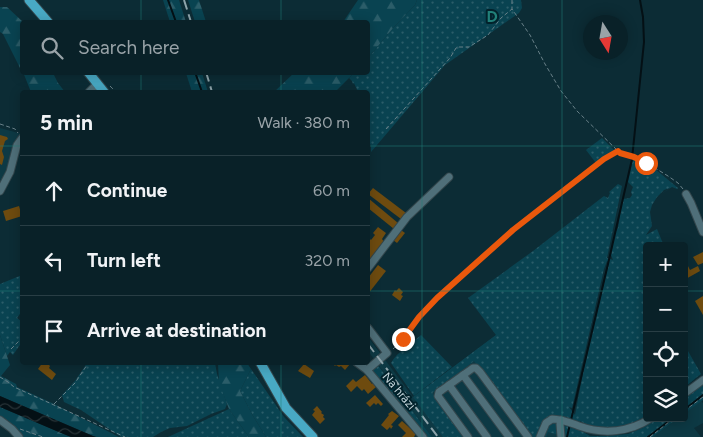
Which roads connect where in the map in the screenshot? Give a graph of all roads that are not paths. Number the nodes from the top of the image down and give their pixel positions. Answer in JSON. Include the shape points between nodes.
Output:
{"nodes":[{"id":1,"x":29,"y":0,"type":"edge"},
{"id":2,"x":46,"y":20,"type":"edge"},
{"id":3,"x":90,"y":75,"type":"edge"},
{"id":4,"x":98,"y":84,"type":"junction"},
{"id":5,"x":107,"y":89,"type":"edge"},
{"id":6,"x":91,"y":90,"type":"edge"},
{"id":7,"x":20,"y":141,"type":"edge"},
{"id":8,"x":449,"y":177,"type":"dead end"},
{"id":9,"x":0,"y":191,"type":"edge"},
{"id":10,"x":686,"y":194,"type":"road end"},
{"id":11,"x":703,"y":232,"type":"edge"},
{"id":12,"x":370,"y":265,"type":"edge"},
{"id":13,"x":370,"y":330,"type":"edge"},
{"id":14,"x":262,"y":365,"type":"edge"},
{"id":15,"x":360,"y":365,"type":"edge"},
{"id":16,"x":367,"y":370,"type":"junction"},
{"id":17,"x":463,"y":374,"type":"junction"},
{"id":18,"x":703,"y":380,"type":"edge"},
{"id":19,"x":449,"y":385,"type":"junction"},
{"id":20,"x":688,"y":391,"type":"edge"},
{"id":21,"x":0,"y":420,"type":"edge"},
{"id":22,"x":567,"y":422,"type":"junction"},
{"id":23,"x":644,"y":422,"type":"edge"},
{"id":24,"x":18,"y":437,"type":"edge"},
{"id":25,"x":313,"y":437,"type":"edge"},
{"id":26,"x":422,"y":437,"type":"edge"},
{"id":27,"x":468,"y":437,"type":"edge"},
{"id":28,"x":487,"y":437,"type":"edge"},
{"id":29,"x":509,"y":437,"type":"edge"},
{"id":30,"x":528,"y":437,"type":"edge"},
{"id":31,"x":540,"y":437,"type":"edge"},
{"id":32,"x":561,"y":437,"type":"edge"}],
"edges":[{"from":1,"to":2,"type":"main road"},
{"from":3,"to":4,"type":"main road"},
{"from":4,"to":5,"type":"main road"},
{"from":4,"to":6,"type":"street"},
{"from":7,"to":9,"type":"street"},
{"from":8,"to":12,"type":"street","via":[[407,217]]},
{"from":10,"to":11,"type":"street"},
{"from":13,"to":16,"type":"street","via":[[388,353]]},
{"from":14,"to":25,"type":"main road","via":[[286,408]]},
{"from":15,"to":16,"type":"street","name":"Na hrázi"},
{"from":16,"to":26,"type":"street","name":"Na hrázi"},
{"from":17,"to":19,"type":"street"},
{"from":17,"to":29,"type":"street"},
{"from":17,"to":30,"type":"street","via":[[476,368]]},
{"from":18,"to":20,"type":"street"},
{"from":19,"to":27,"type":"street","via":[[438,396]]},
{"from":19,"to":28,"type":"street"},
{"from":21,"to":24,"type":"street"},
{"from":22,"to":23,"type":"street","via":[[593,430],[614,431]]},
{"from":22,"to":31,"type":"street","via":[[548,421]]},
{"from":22,"to":32,"type":"street","via":[[560,424]]}]}
